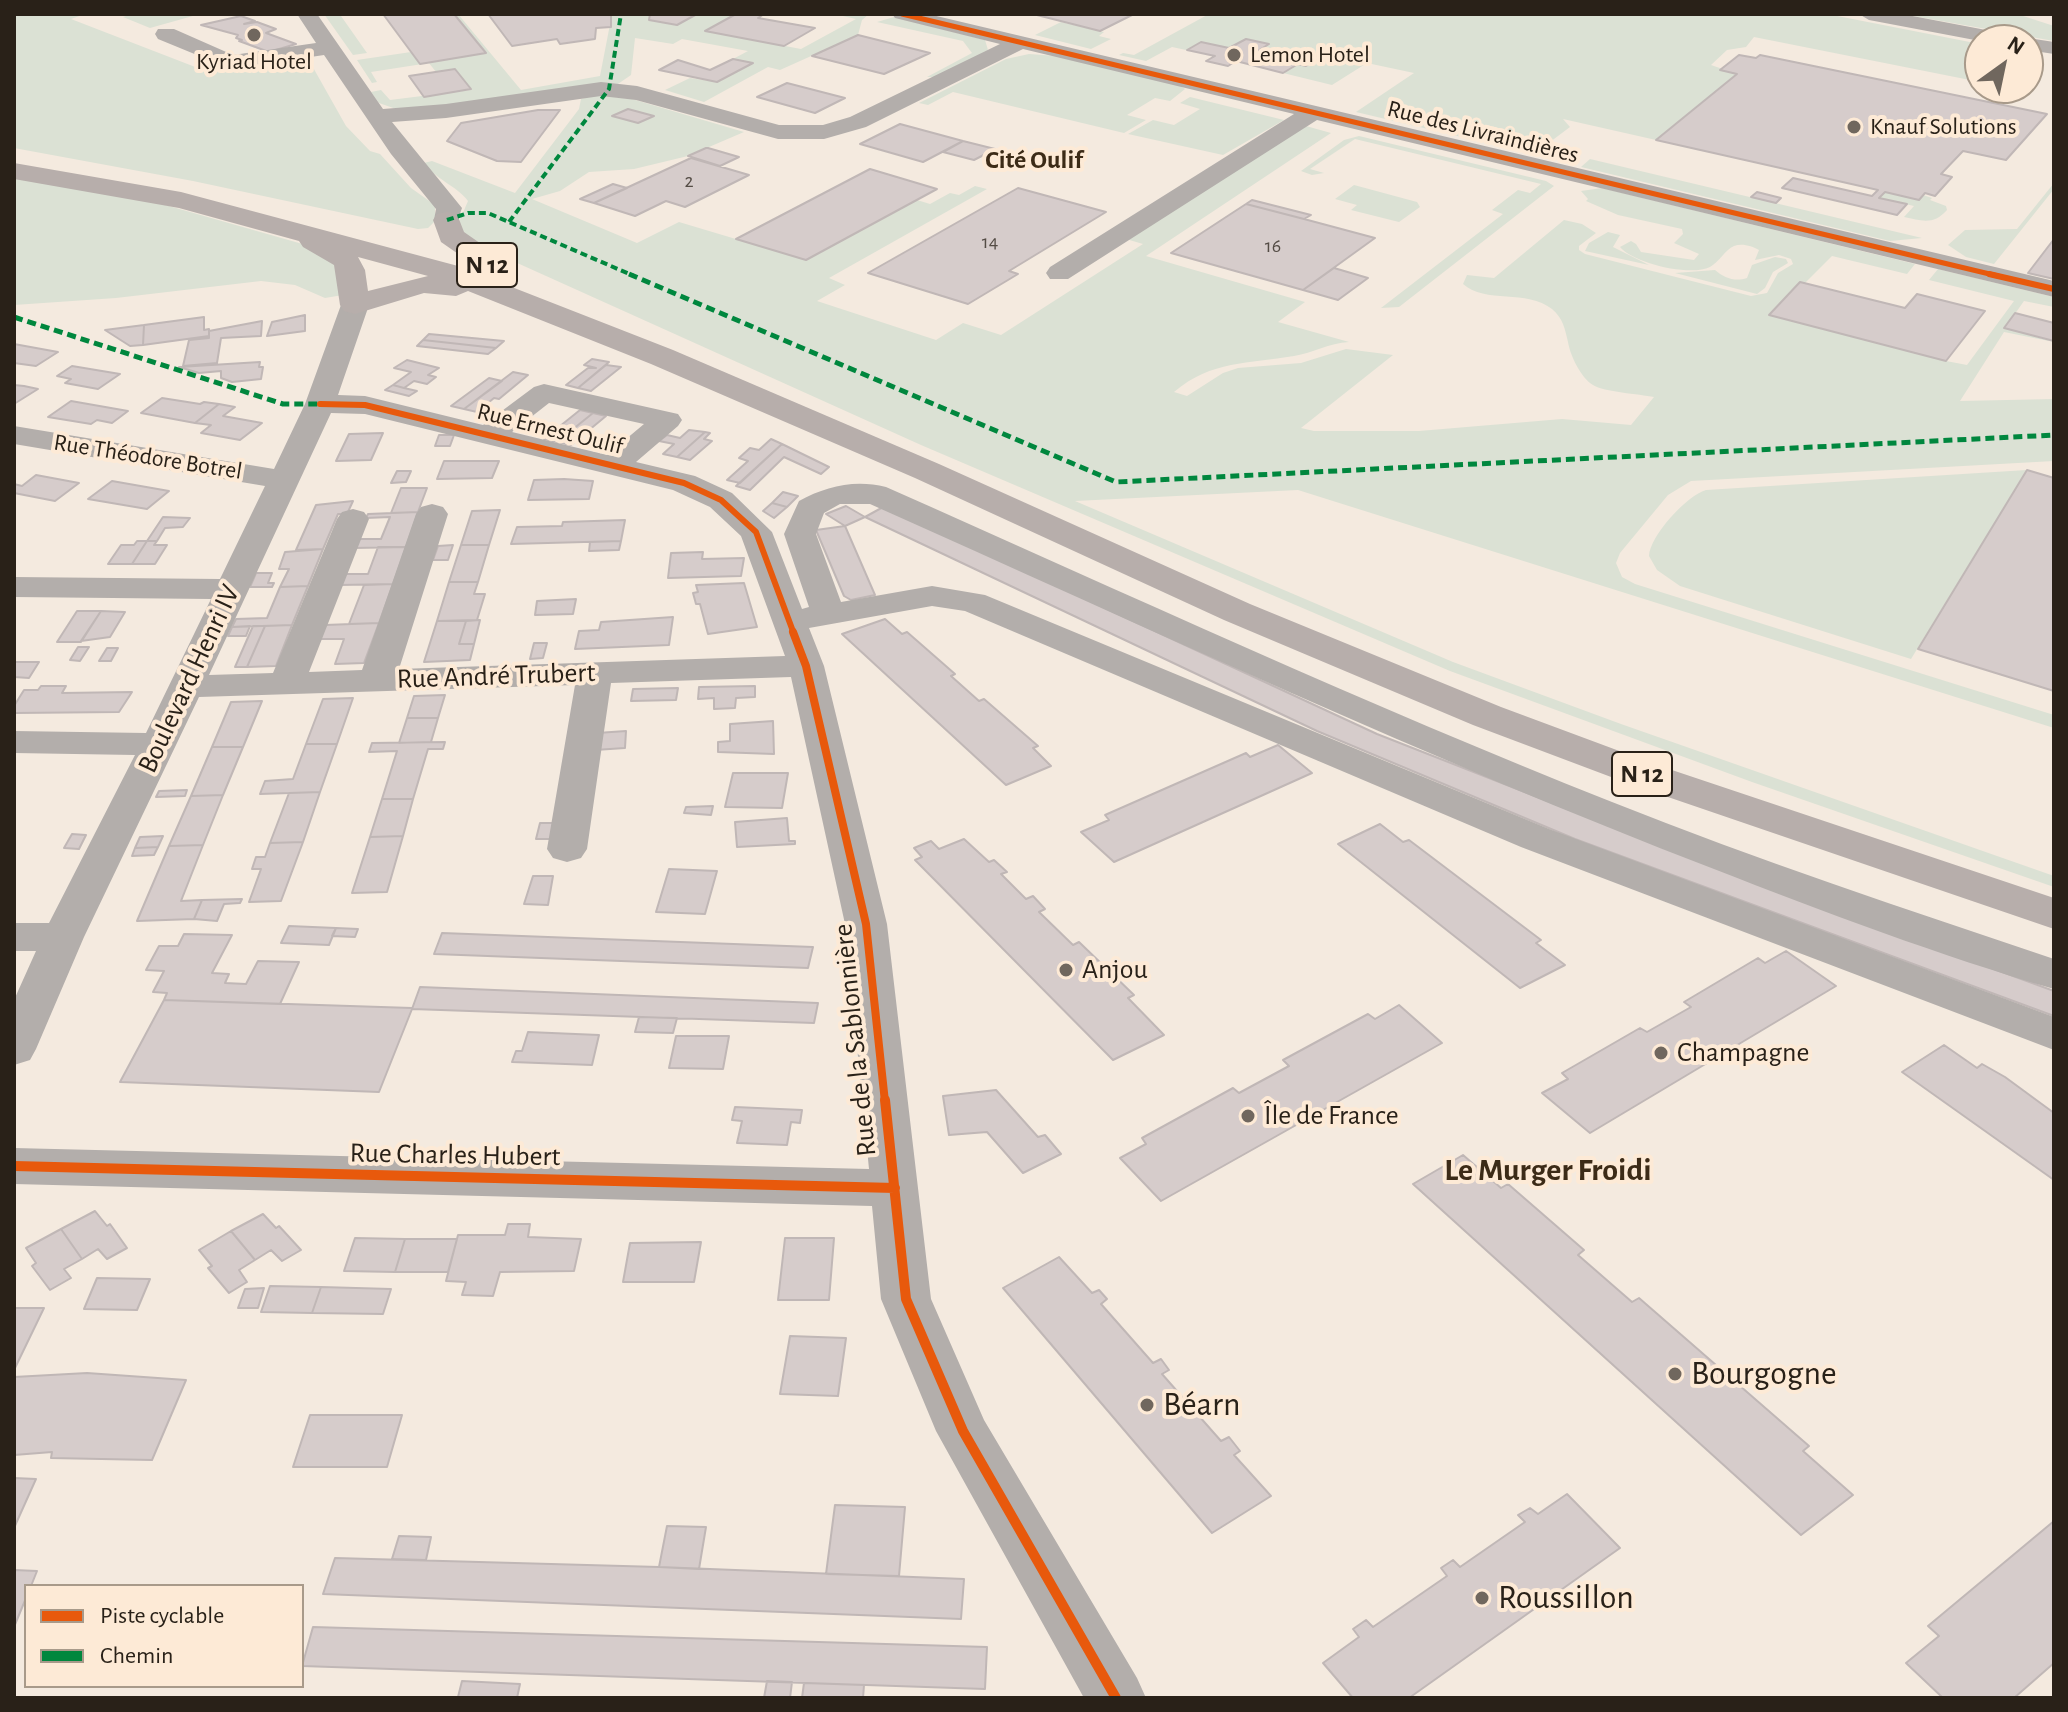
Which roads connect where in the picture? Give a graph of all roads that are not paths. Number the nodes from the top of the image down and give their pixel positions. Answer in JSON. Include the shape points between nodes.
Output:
{"nodes":[{"id":1,"x":307,"y":14,"type":"edge"},
{"id":2,"x":902,"y":14,"type":"edge"},
{"id":3,"x":1869,"y":14,"type":"edge"},
{"id":4,"x":1964,"y":32,"type":"edge"},
{"id":5,"x":166,"y":34,"type":"dead end"},
{"id":6,"x":1023,"y":41,"type":"junction"},
{"id":7,"x":330,"y":48,"type":"junction"},
{"id":8,"x":1314,"y":112,"type":"junction"},
{"id":9,"x":388,"y":133,"type":"junction"},
{"id":10,"x":14,"y":154,"type":"edge"},
{"id":11,"x":14,"y":171,"type":"edge"},
{"id":12,"x":254,"y":218,"type":"junction"},
{"id":13,"x":447,"y":220,"type":"joint"},
{"id":14,"x":497,"y":268,"type":"junction"},
{"id":15,"x":1059,"y":273,"type":"dead end"},
{"id":16,"x":2054,"y":289,"type":"edge"},
{"id":17,"x":355,"y":305,"type":"junction"},
{"id":18,"x":662,"y":357,"type":"junction"},
{"id":19,"x":320,"y":404,"type":"junction"},
{"id":20,"x":490,"y":434,"type":"junction"},
{"id":21,"x":14,"y":435,"type":"edge"},
{"id":22,"x":614,"y":465,"type":"junction"},
{"id":23,"x":927,"y":471,"type":"junction"},
{"id":24,"x":283,"y":480,"type":"junction"},
{"id":25,"x":432,"y":514,"type":"dead end"},
{"id":26,"x":353,"y":519,"type":"dead end"},
{"id":27,"x":756,"y":532,"type":"joint"},
{"id":28,"x":14,"y":587,"type":"edge"},
{"id":29,"x":231,"y":589,"type":"junction"},
{"id":30,"x":809,"y":618,"type":"junction"},
{"id":31,"x":806,"y":666,"type":"junction"},
{"id":32,"x":595,"y":673,"type":"junction"},
{"id":33,"x":377,"y":680,"type":"junction"},
{"id":34,"x":287,"y":683,"type":"junction"},
{"id":35,"x":186,"y":687,"type":"junction"},
{"id":36,"x":14,"y":742,"type":"edge"},
{"id":37,"x":159,"y":744,"type":"junction"},
{"id":38,"x":567,"y":849,"type":"dead end"},
{"id":39,"x":2054,"y":914,"type":"edge"},
{"id":40,"x":14,"y":937,"type":"edge"},
{"id":41,"x":63,"y":937,"type":"junction"},
{"id":42,"x":2054,"y":974,"type":"edge"},
{"id":43,"x":2054,"y":1034,"type":"edge"},
{"id":44,"x":14,"y":1049,"type":"edge"},
{"id":45,"x":14,"y":1166,"type":"edge"},
{"id":46,"x":895,"y":1188,"type":"junction"},
{"id":47,"x":1116,"y":1698,"type":"edge"}],
"edges":[{"from":1,"to":7,"type":"street"},
{"from":2,"to":6,"type":"street","name":"Rue des Livraindières"},
{"from":3,"to":4,"type":"street"},
{"from":5,"to":7,"type":"street","via":[[231,62]]},
{"from":6,"to":8,"type":"street","name":"Rue des Livraindières"},
{"from":6,"to":9,"type":"street","via":[[854,124],[816,133],[778,132],[609,89],[446,111]]},
{"from":7,"to":9,"type":"street"},
{"from":8,"to":15,"type":"street"},
{"from":8,"to":16,"type":"street","name":"Rue des Livraindières"},
{"from":9,"to":13,"type":"street","via":[[449,208]]},
{"from":10,"to":14,"type":"main road","number":"N 12","via":[[258,199]]},
{"from":11,"to":12,"type":"main road","number":"N 12"},
{"from":12,"to":17,"type":"main road","number":"N 12","via":[[268,229],[344,255],[351,266]]},
{"from":12,"to":18,"type":"main road","number":"N 12","via":[[448,272]]},
{"from":13,"to":14,"type":"main road","number":"N 12","via":[[451,236]]},
{"from":14,"to":23,"type":"main road","number":"N 12","via":[[760,382]]},
{"from":17,"to":18,"type":"main road","number":"N 12","via":[[422,284],[448,285],[527,309],[625,351]]},
{"from":17,"to":19,"type":"street","name":"Boulevard Henri IV"},
{"from":18,"to":23,"type":"main road","number":"N 12"},
{"from":19,"to":20,"type":"street","name":"Rue Ernest Oulif","via":[[365,405]]},
{"from":19,"to":24,"type":"street","name":"Boulevard Henri IV"},
{"from":20,"to":22,"type":"street","name":"Rue Ernest Oulif"},
{"from":20,"to":22,"type":"street","name":"Rue Ernest Oulif","via":[[544,393],[667,420]]},
{"from":21,"to":24,"type":"street","name":"Rue Théodore Botrel"},
{"from":22,"to":27,"type":"street","name":"Rue Ernest Oulif","via":[[684,483],[721,500]]},
{"from":23,"to":39,"type":"main road","number":"N 12","via":[[1237,612],[1487,716]]},
{"from":24,"to":29,"type":"street","name":"Boulevard Henri IV"},
{"from":25,"to":33,"type":"street"},
{"from":26,"to":34,"type":"street"},
{"from":27,"to":30,"type":"street","name":"Rue de la Sablonnière"},
{"from":28,"to":29,"type":"street"},
{"from":29,"to":35,"type":"street","name":"Boulevard Henri IV"},
{"from":30,"to":31,"type":"street","name":"Rue de la Sablonnière"},
{"from":30,"to":42,"type":"street","via":[[800,534],[810,508],[834,495],[875,494],[1599,811],[1810,891]]},
{"from":30,"to":43,"type":"street","via":[[932,596],[973,602],[1535,838]]},
{"from":31,"to":32,"type":"street","name":"Rue André Trubert"},
{"from":31,"to":46,"type":"street","name":"Rue de la Sablonnière","via":[[866,924]]},
{"from":32,"to":33,"type":"street","name":"Rue André Trubert"},
{"from":32,"to":38,"type":"street"},
{"from":33,"to":34,"type":"street","name":"Rue André Trubert"},
{"from":34,"to":35,"type":"street","name":"Rue André Trubert"},
{"from":35,"to":37,"type":"street","name":"Boulevard Henri IV"},
{"from":36,"to":37,"type":"street"},
{"from":37,"to":41,"type":"street","name":"Boulevard Henri IV"},
{"from":40,"to":41,"type":"street"},
{"from":41,"to":44,"type":"street","name":"Boulevard Henri IV"},
{"from":45,"to":46,"type":"street","name":"Rue Charles Hubert"},
{"from":46,"to":47,"type":"street","name":"Rue de la Sablonnière","via":[[906,1299],[963,1431]]}]}
